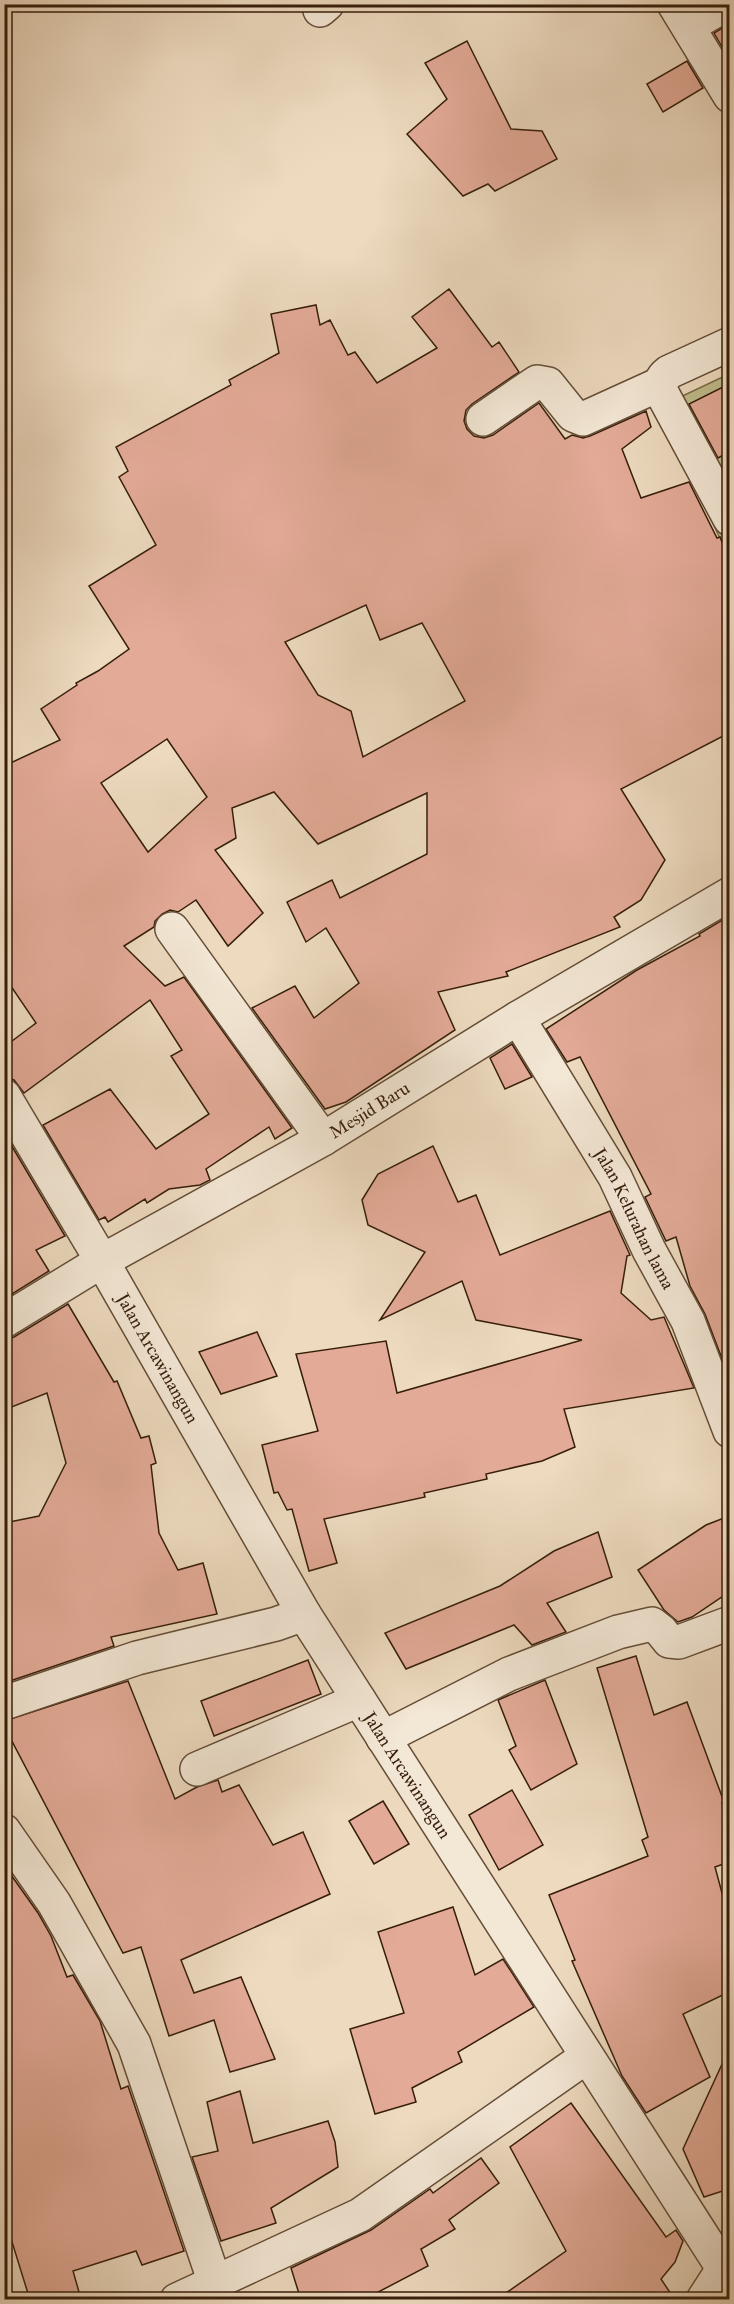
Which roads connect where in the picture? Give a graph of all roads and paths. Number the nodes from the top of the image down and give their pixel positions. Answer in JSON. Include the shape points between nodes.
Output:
{"nodes":[{"id":1,"x":727,"y":4,"type":"edge"},
{"id":2,"x":681,"y":16,"type":"edge"},
{"id":3,"x":729,"y":96,"type":"edge"},
{"id":4,"x":729,"y":344,"type":"edge"},
{"id":5,"x":660,"y":384,"type":"junction"},
{"id":6,"x":483,"y":419,"type":"dead end"},
{"id":7,"x":729,"y":519,"type":"edge"},
{"id":8,"x":729,"y":894,"type":"edge"},
{"id":9,"x":172,"y":929,"type":"dead end"},
{"id":10,"x":518,"y":1018,"type":"junction"},
{"id":11,"x":4,"y":1096,"type":"edge"},
{"id":12,"x":323,"y":1139,"type":"junction"},
{"id":13,"x":102,"y":1261,"type":"junction"},
{"id":14,"x":4,"y":1321,"type":"edge"},
{"id":15,"x":729,"y":1431,"type":"edge"},
{"id":16,"x":304,"y":1614,"type":"junction"},
{"id":17,"x":729,"y":1623,"type":"edge"},
{"id":18,"x":359,"y":1700,"type":"junction"},
{"id":19,"x":4,"y":1703,"type":"edge"},
{"id":20,"x":383,"y":1738,"type":"junction"},
{"id":21,"x":197,"y":1769,"type":"dead end"},
{"id":22,"x":4,"y":1831,"type":"edge"},
{"id":23,"x":586,"y":2057,"type":"junction"},
{"id":24,"x":727,"y":2271,"type":"edge"},
{"id":25,"x":215,"y":2283,"type":"junction"},
{"id":26,"x":177,"y":2300,"type":"edge"},
{"id":27,"x":703,"y":2300,"type":"edge"}],
"edges":[{"from":1,"to":2,"type":"street"},
{"from":2,"to":3,"type":"street"},
{"from":4,"to":5,"type":"street","via":[[669,372]]},
{"from":5,"to":6,"type":"street","via":[[583,419],[573,415],[548,384],[537,382]]},
{"from":5,"to":7,"type":"street"},
{"from":8,"to":10,"type":"street","name":"Mesjid Baru"},
{"from":9,"to":12,"type":"street"},
{"from":10,"to":12,"type":"street","name":"Mesjid Baru"},
{"from":10,"to":15,"type":"street","name":"Jalan Kelurahan lama","via":[[615,1177],[688,1321]]},
{"from":11,"to":13,"type":"street","name":"Jalan Arcawinangun"},
{"from":12,"to":13,"type":"street","name":"Mesjid Baru"},
{"from":13,"to":14,"type":"street","name":"Mesjid Baru"},
{"from":13,"to":16,"type":"street","name":"Jalan Arcawinangun"},
{"from":16,"to":18,"type":"street","name":"Jalan Arcawinangun"},
{"from":16,"to":19,"type":"street","via":[[137,1658]]},
{"from":17,"to":20,"type":"street","via":[[679,1642],[669,1641],[651,1624],[618,1632],[508,1674]]},
{"from":18,"to":20,"type":"street","name":"Jalan Arcawinangun"},
{"from":18,"to":21,"type":"street"},
{"from":20,"to":23,"type":"street","name":"Jalan Arcawinangun"},
{"from":22,"to":25,"type":"street","via":[[54,1903],[134,2044]]},
{"from":23,"to":24,"type":"street","name":"Jalan Arcawinangun"},
{"from":23,"to":25,"type":"street","via":[[360,2215]]},
{"from":24,"to":27,"type":"street"},
{"from":25,"to":26,"type":"street"}]}
